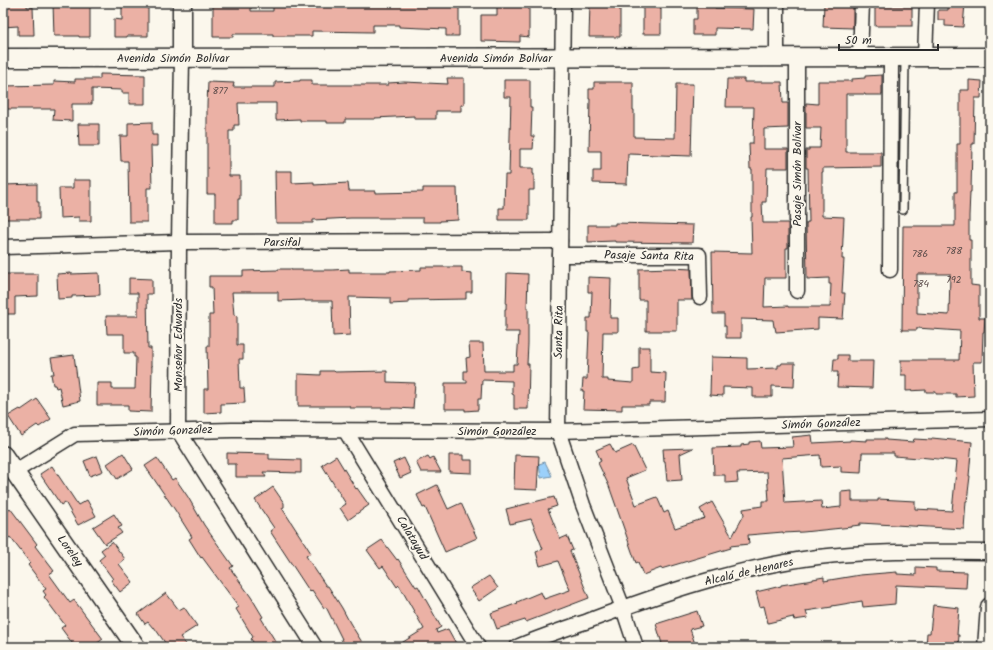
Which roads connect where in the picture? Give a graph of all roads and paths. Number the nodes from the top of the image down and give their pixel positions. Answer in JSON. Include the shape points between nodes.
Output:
{"nodes":[{"id":1,"x":182,"y":3,"type":"edge"},
{"id":2,"x":563,"y":3,"type":"edge"},
{"id":3,"x":777,"y":3,"type":"edge"},
{"id":4,"x":862,"y":3,"type":"edge"},
{"id":5,"x":927,"y":3,"type":"edge"},
{"id":6,"x":898,"y":57,"type":"junction"},
{"id":7,"x":990,"y":57,"type":"edge"},
{"id":8,"x":3,"y":58,"type":"edge"},
{"id":9,"x":182,"y":58,"type":"junction"},
{"id":10,"x":562,"y":58,"type":"junction"},
{"id":11,"x":777,"y":58,"type":"junction"},
{"id":12,"x":798,"y":58,"type":"junction"},
{"id":13,"x":860,"y":58,"type":"junction"},
{"id":14,"x":925,"y":58,"type":"junction"},
{"id":15,"x":903,"y":210,"type":"dead end"},
{"id":16,"x":560,"y":241,"type":"junction"},
{"id":17,"x":179,"y":242,"type":"junction"},
{"id":18,"x":3,"y":247,"type":"edge"},
{"id":19,"x":560,"y":255,"type":"junction"},
{"id":20,"x":890,"y":270,"type":"dead end"},
{"id":21,"x":797,"y":291,"type":"dead end"},
{"id":22,"x":700,"y":297,"type":"dead end"},
{"id":23,"x":990,"y":419,"type":"edge"},
{"id":24,"x":178,"y":430,"type":"junction"},
{"id":25,"x":345,"y":430,"type":"junction"},
{"id":26,"x":558,"y":432,"type":"junction"},
{"id":27,"x":3,"y":455,"type":"edge"},
{"id":28,"x":14,"y":472,"type":"junction"},
{"id":29,"x":990,"y":552,"type":"edge"},
{"id":30,"x":990,"y":607,"type":"edge"},
{"id":31,"x":623,"y":608,"type":"junction"},
{"id":32,"x":136,"y":647,"type":"edge"},
{"id":33,"x":314,"y":647,"type":"edge"},
{"id":34,"x":478,"y":647,"type":"edge"},
{"id":35,"x":517,"y":647,"type":"edge"},
{"id":36,"x":636,"y":647,"type":"edge"},
{"id":37,"x":987,"y":647,"type":"edge"}],
"edges":[{"from":1,"to":9,"type":"street","name":"Monseñor Edwards"},
{"from":2,"to":10,"type":"street","name":"Santa Rita"},
{"from":3,"to":11,"type":"street"},
{"from":4,"to":13,"type":"street"},
{"from":5,"to":14,"type":"street"},
{"from":6,"to":13,"type":"street","name":"Avenida Simón Bolívar"},
{"from":6,"to":14,"type":"street","name":"Avenida Simón Bolívar"},
{"from":6,"to":15,"type":"lane"},
{"from":6,"to":20,"type":"street"},
{"from":7,"to":14,"type":"street","name":"Avenida Simón Bolívar"},
{"from":8,"to":9,"type":"street","name":"Avenida Simón Bolívar"},
{"from":9,"to":10,"type":"street","name":"Avenida Simón Bolívar"},
{"from":9,"to":17,"type":"street","name":"Monseñor Edwards"},
{"from":10,"to":11,"type":"street","name":"Avenida Simón Bolívar"},
{"from":10,"to":16,"type":"street","name":"Santa Rita"},
{"from":11,"to":12,"type":"street","name":"Avenida Simón Bolívar"},
{"from":12,"to":13,"type":"street","name":"Avenida Simón Bolívar"},
{"from":12,"to":21,"type":"street","name":"Pasaje Simón Bolívar"},
{"from":16,"to":17,"type":"street","name":"Parsifal"},
{"from":16,"to":19,"type":"street","name":"Santa Rita"},
{"from":17,"to":18,"type":"street","name":"Parsifal"},
{"from":17,"to":24,"type":"street","name":"Monseñor Edwards"},
{"from":19,"to":22,"type":"street","name":"Pasaje Santa Rita","via":[[699,255]]},
{"from":19,"to":26,"type":"street","name":"Santa Rita"},
{"from":23,"to":26,"type":"street","name":"Simón González"},
{"from":24,"to":25,"type":"street","name":"Simón González"},
{"from":24,"to":28,"type":"street","name":"Simón González","via":[[76,434]]},
{"from":24,"to":33,"type":"street"},
{"from":25,"to":26,"type":"street","name":"Simón González"},
{"from":25,"to":34,"type":"street","name":"Calatayud"},
{"from":26,"to":31,"type":"street","name":"Santa Rita"},
{"from":27,"to":28,"type":"street","name":"Loreley"},
{"from":28,"to":32,"type":"street","name":"Loreley"},
{"from":29,"to":31,"type":"street","name":"Alcalá de Henares","via":[[896,551],[818,557],[754,568]]},
{"from":30,"to":37,"type":"street"},
{"from":31,"to":35,"type":"street","name":"Alcalá de Henares"},
{"from":31,"to":36,"type":"street","name":"Santa Rita"}]}
